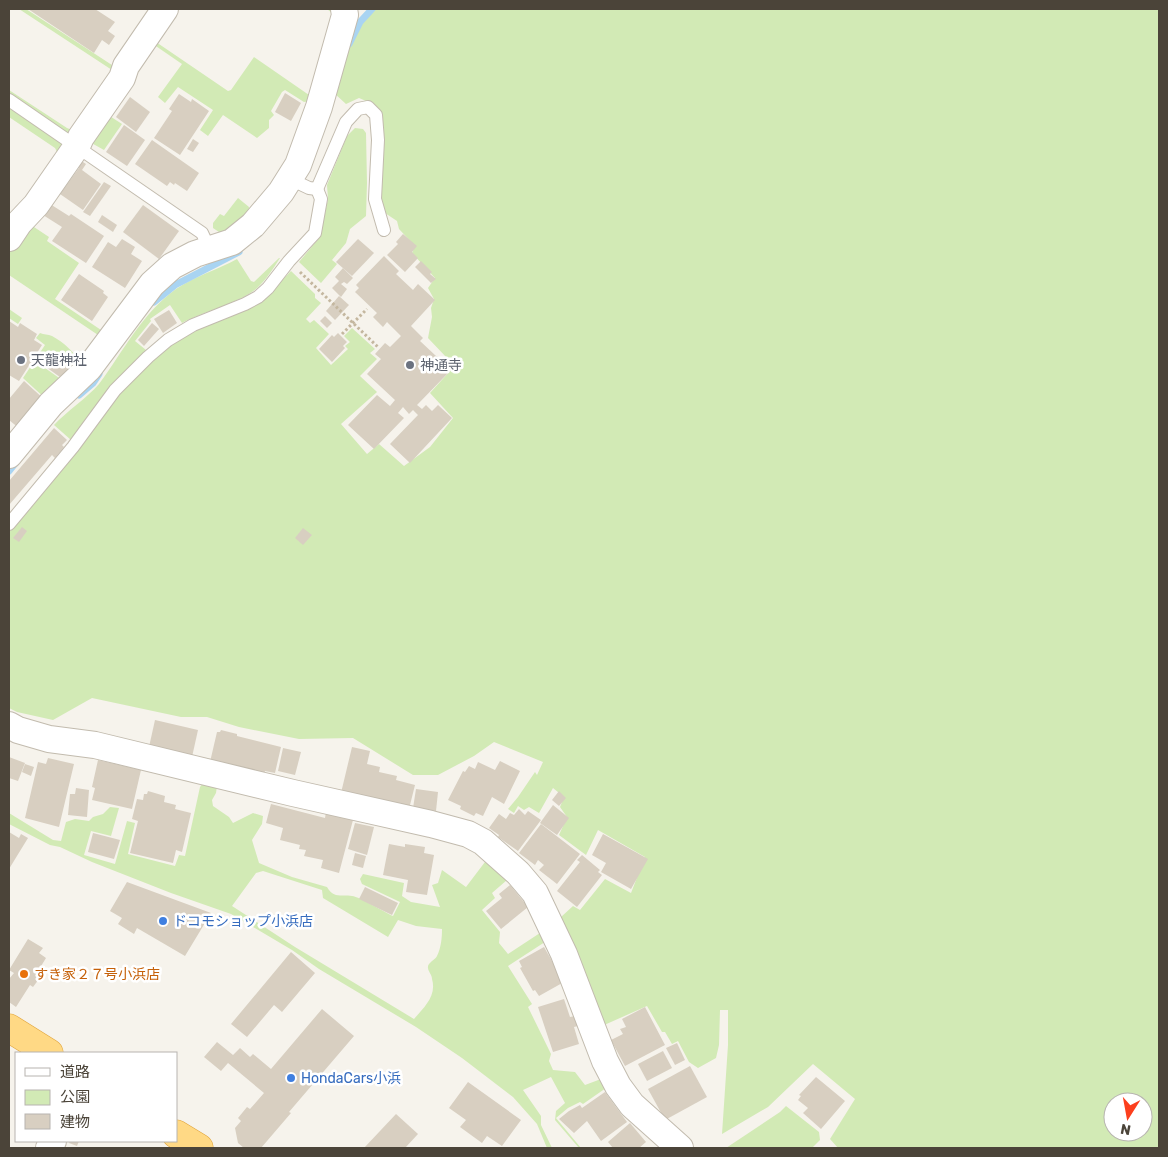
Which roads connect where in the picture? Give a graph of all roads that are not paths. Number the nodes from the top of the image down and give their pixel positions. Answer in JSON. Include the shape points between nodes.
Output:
{"nodes":[{"id":1,"x":165,"y":9,"type":"edge"},
{"id":2,"x":344,"y":9,"type":"edge"},
{"id":3,"x":9,"y":100,"type":"edge"},
{"id":4,"x":77,"y":146,"type":"junction"},
{"id":5,"x":302,"y":184,"type":"junction"},
{"id":6,"x":384,"y":230,"type":"dead end"},
{"id":7,"x":9,"y":238,"type":"edge"},
{"id":8,"x":210,"y":250,"type":"junction"},
{"id":9,"x":9,"y":455,"type":"edge"},
{"id":10,"x":9,"y":524,"type":"edge"},
{"id":11,"x":9,"y":725,"type":"edge"},
{"id":12,"x":9,"y":1028,"type":"edge"},
{"id":13,"x":47,"y":1052,"type":"edge"},
{"id":14,"x":178,"y":1135,"type":"edge"},
{"id":15,"x":199,"y":1148,"type":"edge"},
{"id":16,"x":680,"y":1148,"type":"edge"}],
"edges":[{"from":1,"to":4,"type":"street"},
{"from":2,"to":5,"type":"street","via":[[319,107],[298,165]]},
{"from":3,"to":4,"type":"lane"},
{"from":4,"to":7,"type":"street"},
{"from":4,"to":8,"type":"lane","via":[[202,233]]},
{"from":5,"to":6,"type":"lane","via":[[346,122],[358,109],[368,106],[376,115],[375,200]]},
{"from":5,"to":8,"type":"street","via":[[232,242]]},
{"from":5,"to":10,"type":"lane","via":[[321,199],[315,234],[258,297],[193,325],[148,357],[115,390]]},
{"from":8,"to":9,"type":"street","via":[[172,266],[152,284],[89,368],[51,404]]},
{"from":11,"to":16,"type":"street","via":[[49,739],[95,746],[431,824],[468,834],[483,842],[535,893],[558,940],[605,1061],[618,1086],[632,1104]]},
{"from":12,"to":13,"type":"highway"},
{"from":14,"to":15,"type":"highway"}]}
